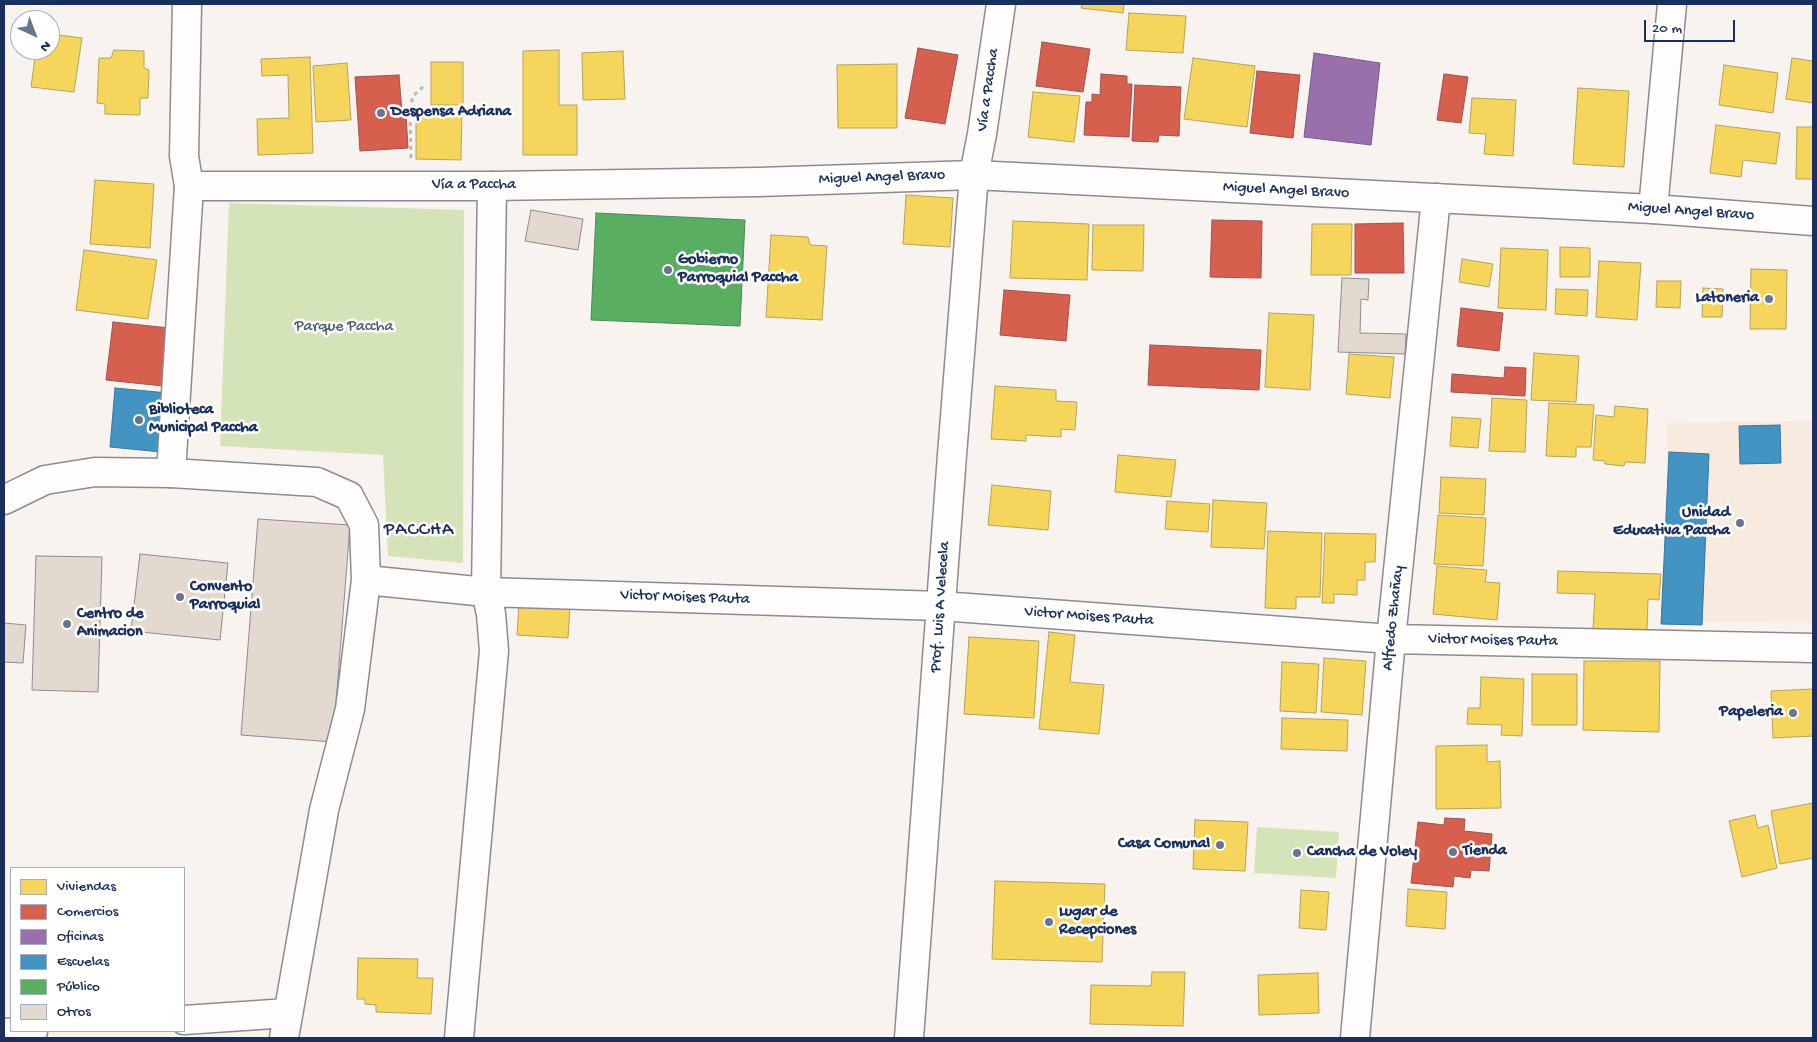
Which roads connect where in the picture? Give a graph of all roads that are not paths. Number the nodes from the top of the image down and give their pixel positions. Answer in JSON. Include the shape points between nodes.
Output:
{"nodes":[{"id":1,"x":186,"y":4,"type":"edge"},
{"id":2,"x":1001,"y":4,"type":"edge"},
{"id":3,"x":1672,"y":4,"type":"edge"},
{"id":4,"x":974,"y":175,"type":"junction"},
{"id":5,"x":759,"y":182,"type":"joint"},
{"id":6,"x":189,"y":186,"type":"junction"},
{"id":7,"x":492,"y":186,"type":"junction"},
{"id":8,"x":1436,"y":198,"type":"junction"},
{"id":9,"x":1653,"y":209,"type":"junction"},
{"id":10,"x":1813,"y":221,"type":"edge"},
{"id":11,"x":171,"y":473,"type":"junction"},
{"id":12,"x":4,"y":500,"type":"edge"},
{"id":13,"x":366,"y":580,"type":"junction"},
{"id":14,"x":486,"y":592,"type":"junction"},
{"id":15,"x":941,"y":606,"type":"junction"},
{"id":16,"x":1391,"y":639,"type":"junction"},
{"id":17,"x":1813,"y":648,"type":"edge"},
{"id":18,"x":185,"y":1020,"type":"edge"},
{"id":19,"x":286,"y":1026,"type":"edge"},
{"id":20,"x":18,"y":1032,"type":"edge"},
{"id":21,"x":4,"y":1033,"type":"edge"},
{"id":22,"x":459,"y":1038,"type":"edge"},
{"id":23,"x":909,"y":1038,"type":"edge"},
{"id":24,"x":1355,"y":1038,"type":"edge"}],
"edges":[{"from":1,"to":6,"type":"street","via":[[184,156]]},
{"from":2,"to":4,"type":"street","name":"Vía a Paccha"},
{"from":3,"to":9,"type":"street"},
{"from":4,"to":5,"type":"street","name":"Miguel Angel Bravo"},
{"from":4,"to":8,"type":"street","name":"Miguel Angel Bravo"},
{"from":4,"to":15,"type":"street","name":"Prof. Luis A Velecela"},
{"from":5,"to":7,"type":"street","name":"Vía a Paccha"},
{"from":6,"to":7,"type":"street","name":"Vía a Paccha"},
{"from":6,"to":11,"type":"street"},
{"from":7,"to":14,"type":"street"},
{"from":8,"to":9,"type":"street","name":"Miguel Angel Bravo"},
{"from":8,"to":16,"type":"street","name":"Alfredo Zhañay"},
{"from":9,"to":10,"type":"street","name":"Miguel Angel Bravo"},
{"from":11,"to":12,"type":"street","via":[[95,472],[45,480]]},
{"from":11,"to":13,"type":"street","via":[[317,482],[349,496],[364,525]]},
{"from":13,"to":14,"type":"street","name":"Victor Moises Pauta"},
{"from":13,"to":19,"type":"street","via":[[350,709],[324,810]]},
{"from":14,"to":15,"type":"street","name":"Victor Moises Pauta"},
{"from":14,"to":22,"type":"street","via":[[492,614],[494,651]]},
{"from":15,"to":16,"type":"street","name":"Victor Moises Pauta"},
{"from":15,"to":23,"type":"street","name":"Prof. Luis A Velecela"},
{"from":16,"to":17,"type":"street","name":"Victor Moises Pauta"},
{"from":16,"to":24,"type":"street","name":"Alfredo Zhañay"},
{"from":18,"to":19,"type":"street"},
{"from":20,"to":21,"type":"street"}]}
